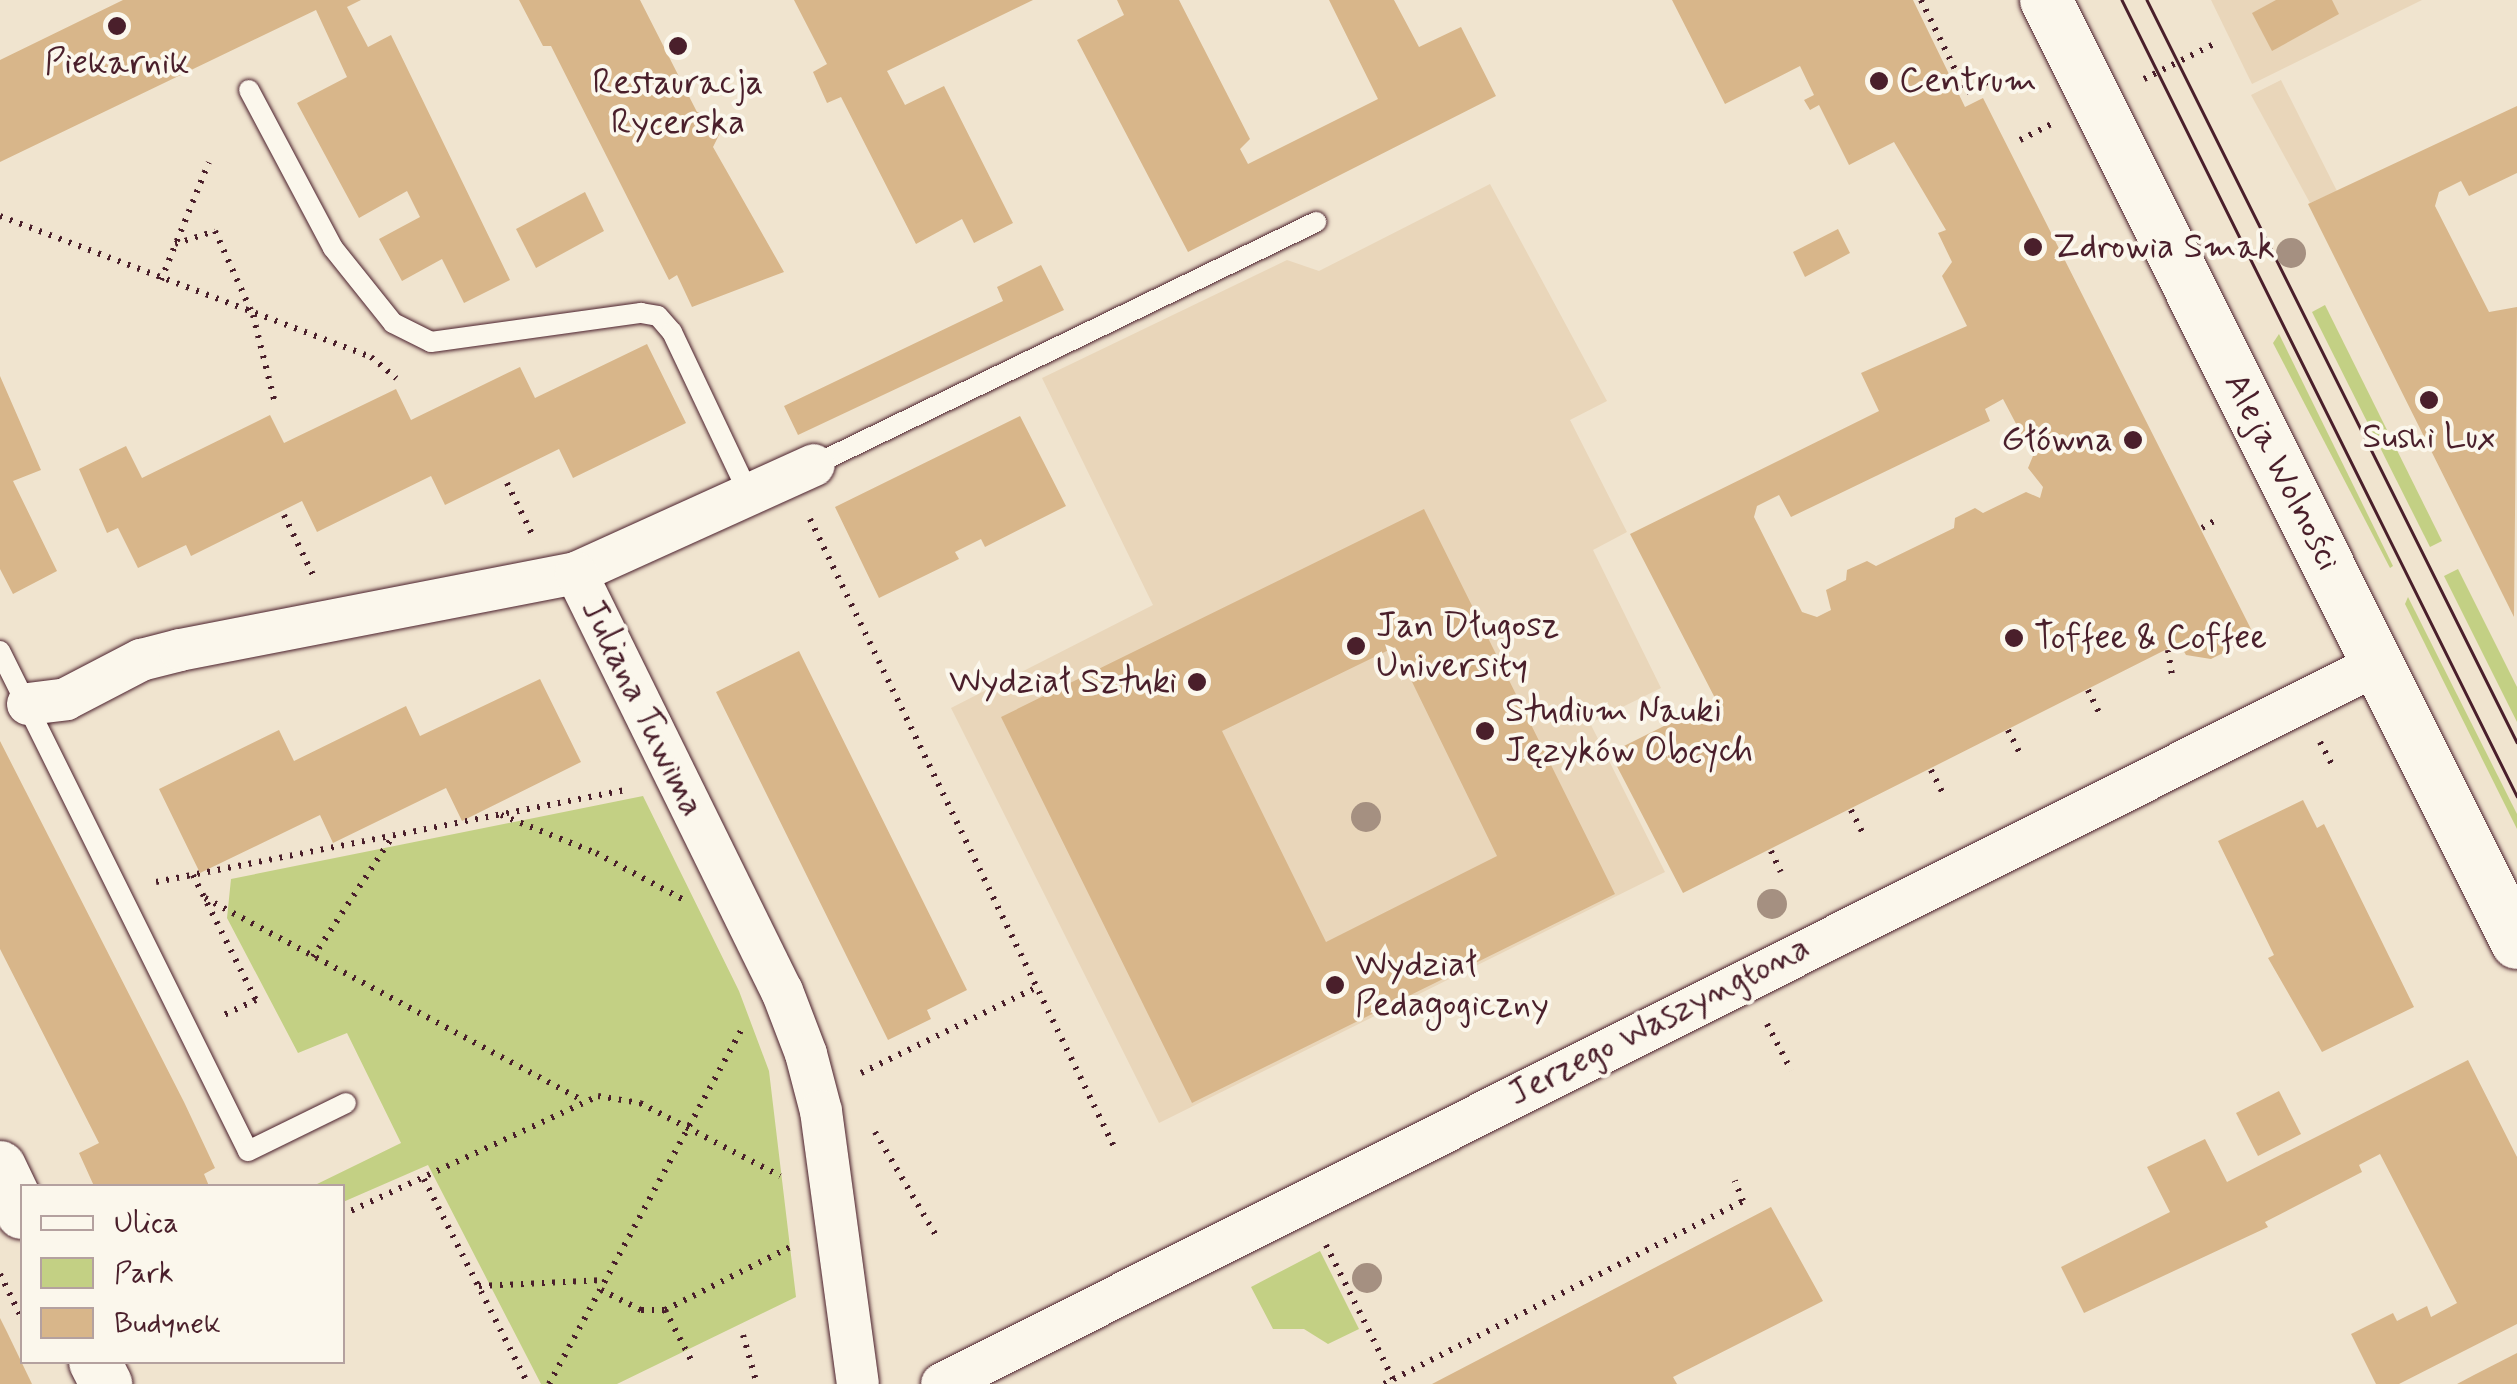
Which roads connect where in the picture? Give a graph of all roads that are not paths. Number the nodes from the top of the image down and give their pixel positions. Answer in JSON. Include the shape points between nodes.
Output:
{"nodes":[{"id":1,"x":2046,"y":0,"type":"edge"},
{"id":2,"x":249,"y":90,"type":"dead end"},
{"id":3,"x":1316,"y":222,"type":"dead end"},
{"id":4,"x":807,"y":483,"type":"joint"},
{"id":5,"x":750,"y":496,"type":"junction"},
{"id":6,"x":576,"y":573,"type":"junction"},
{"id":7,"x":0,"y":650,"type":"edge"},
{"id":8,"x":2378,"y":664,"type":"junction"},
{"id":9,"x":28,"y":704,"type":"junction"},
{"id":10,"x":2517,"y":943,"type":"edge"},
{"id":11,"x":346,"y":1103,"type":"dead end"},
{"id":12,"x":0,"y":1167,"type":"edge"},
{"id":13,"x":20,"y":1209,"type":"edge"},
{"id":14,"x":858,"y":1384,"type":"edge"},
{"id":15,"x":942,"y":1384,"type":"edge"}],
"edges":[{"from":1,"to":8,"type":"street","name":"Aleja Wolności"},
{"from":2,"to":5,"type":"lane","via":[[333,248],[393,323],[431,342],[641,312],[658,316],[672,332]]},
{"from":3,"to":4,"type":"lane"},
{"from":4,"to":5,"type":"street"},
{"from":5,"to":6,"type":"street"},
{"from":6,"to":9,"type":"street","name":"Juliana Tuwima","via":[[180,650],[141,660],[66,699]]},
{"from":6,"to":14,"type":"street","name":"Juliana Tuwima","via":[[782,991],[806,1054],[821,1111]]},
{"from":7,"to":9,"type":"lane"},
{"from":8,"to":10,"type":"street","name":"Aleja Wolności"},
{"from":8,"to":15,"type":"street","name":"Jerzego Waszyngtona"},
{"from":9,"to":11,"type":"lane","via":[[248,1151]]},
{"from":12,"to":13,"type":"street"}]}
